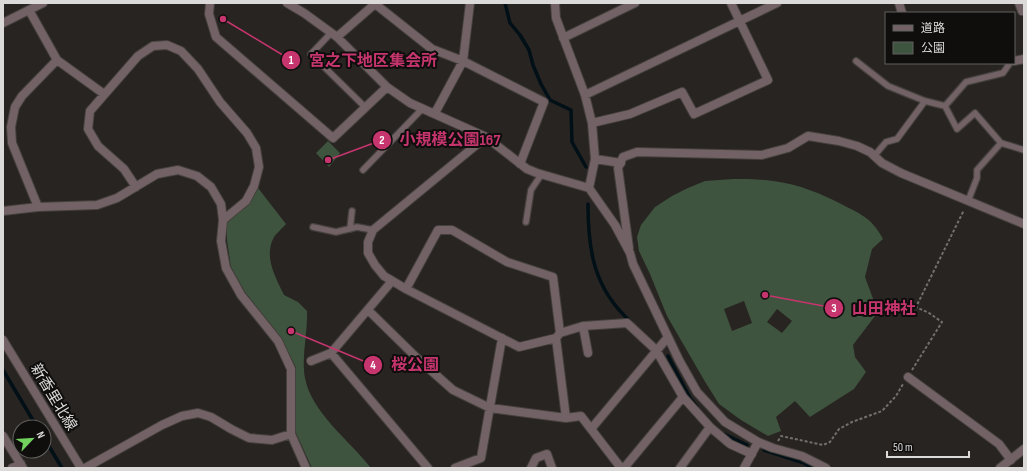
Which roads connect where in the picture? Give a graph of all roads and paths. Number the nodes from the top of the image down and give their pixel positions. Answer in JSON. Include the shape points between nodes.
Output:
{"nodes":[{"id":1,"x":43,"y":3,"type":"edge"},
{"id":2,"x":210,"y":3,"type":"edge"},
{"id":3,"x":287,"y":3,"type":"edge"},
{"id":4,"x":375,"y":3,"type":"edge"},
{"id":5,"x":470,"y":3,"type":"edge"},
{"id":6,"x":555,"y":3,"type":"edge"},
{"id":7,"x":635,"y":3,"type":"edge"},
{"id":8,"x":732,"y":3,"type":"edge"},
{"id":9,"x":777,"y":3,"type":"edge"},
{"id":10,"x":1019,"y":3,"type":"edge"},
{"id":11,"x":29,"y":10,"type":"junction"},
{"id":12,"x":1022,"y":11,"type":"dead end"},
{"id":13,"x":740,"y":21,"type":"junction"},
{"id":14,"x":3,"y":23,"type":"edge"},
{"id":15,"x":334,"y":35,"type":"junction"},
{"id":16,"x":563,"y":38,"type":"junction"},
{"id":17,"x":57,"y":60,"type":"junction"},
{"id":18,"x":856,"y":60,"type":"dead end"},
{"id":19,"x":463,"y":61,"type":"junction"},
{"id":20,"x":1009,"y":64,"type":"edge"},
{"id":21,"x":387,"y":87,"type":"junction"},
{"id":22,"x":104,"y":94,"type":"junction"},
{"id":23,"x":585,"y":95,"type":"junction"},
{"id":24,"x":925,"y":101,"type":"junction"},
{"id":25,"x":945,"y":106,"type":"junction"},
{"id":26,"x":366,"y":108,"type":"junction"},
{"id":27,"x":424,"y":108,"type":"junction"},
{"id":28,"x":435,"y":114,"type":"junction"},
{"id":29,"x":592,"y":123,"type":"junction"},
{"id":30,"x":486,"y":137,"type":"junction"},
{"id":31,"x":1001,"y":143,"type":"junction"},
{"id":32,"x":1024,"y":150,"type":"edge"},
{"id":33,"x":875,"y":155,"type":"junction"},
{"id":34,"x":595,"y":159,"type":"junction"},
{"id":35,"x":621,"y":163,"type":"junction"},
{"id":36,"x":520,"y":164,"type":"junction"},
{"id":37,"x":363,"y":170,"type":"dead end"},
{"id":38,"x":541,"y":174,"type":"junction"},
{"id":39,"x":136,"y":187,"type":"junction"},
{"id":40,"x":589,"y":188,"type":"junction"},
{"id":41,"x":968,"y":201,"type":"junction"},
{"id":42,"x":38,"y":207,"type":"junction"},
{"id":43,"x":352,"y":210,"type":"dead end"},
{"id":44,"x":3,"y":211,"type":"edge"},
{"id":45,"x":223,"y":220,"type":"junction"},
{"id":46,"x":526,"y":222,"type":"dead end"},
{"id":47,"x":1024,"y":224,"type":"edge"},
{"id":48,"x":313,"y":227,"type":"dead end"},
{"id":49,"x":350,"y":229,"type":"junction"},
{"id":50,"x":373,"y":230,"type":"junction"},
{"id":51,"x":630,"y":253,"type":"junction"},
{"id":52,"x":392,"y":281,"type":"junction"},
{"id":53,"x":406,"y":289,"type":"junction"},
{"id":54,"x":368,"y":310,"type":"junction"},
{"id":55,"x":583,"y":326,"type":"junction"},
{"id":56,"x":558,"y":336,"type":"junction"},
{"id":57,"x":668,"y":337,"type":"junction"},
{"id":58,"x":502,"y":338,"type":"junction"},
{"id":59,"x":3,"y":340,"type":"edge"},
{"id":60,"x":656,"y":350,"type":"junction"},
{"id":61,"x":331,"y":353,"type":"junction"},
{"id":62,"x":588,"y":353,"type":"dead end"},
{"id":63,"x":311,"y":360,"type":"dead end"},
{"id":64,"x":908,"y":377,"type":"junction"},
{"id":65,"x":683,"y":397,"type":"junction"},
{"id":66,"x":490,"y":408,"type":"junction"},
{"id":67,"x":566,"y":418,"type":"junction"},
{"id":68,"x":710,"y":428,"type":"junction"},
{"id":69,"x":591,"y":429,"type":"junction"},
{"id":70,"x":291,"y":434,"type":"junction"},
{"id":71,"x":3,"y":436,"type":"edge"},
{"id":72,"x":758,"y":442,"type":"junction"},
{"id":73,"x":773,"y":448,"type":"junction"},
{"id":74,"x":1024,"y":449,"type":"edge"},
{"id":75,"x":752,"y":454,"type":"junction"},
{"id":76,"x":1011,"y":460,"type":"junction"},
{"id":77,"x":22,"y":466,"type":"edge"},
{"id":78,"x":12,"y":468,"type":"edge"},
{"id":79,"x":81,"y":468,"type":"edge"},
{"id":80,"x":85,"y":468,"type":"edge"},
{"id":81,"x":306,"y":468,"type":"edge"},
{"id":82,"x":428,"y":468,"type":"edge"},
{"id":83,"x":455,"y":468,"type":"edge"},
{"id":84,"x":530,"y":468,"type":"edge"},
{"id":85,"x":552,"y":468,"type":"edge"},
{"id":86,"x":623,"y":468,"type":"edge"},
{"id":87,"x":680,"y":468,"type":"edge"},
{"id":88,"x":744,"y":468,"type":"edge"},
{"id":89,"x":826,"y":468,"type":"edge"},
{"id":90,"x":1000,"y":468,"type":"edge"}],
"edges":[{"from":1,"to":11,"type":"street"},
{"from":2,"to":26,"type":"street","via":[[209,14],[216,37],[333,138]]},
{"from":3,"to":15,"type":"street"},
{"from":4,"to":15,"type":"street"},
{"from":4,"to":19,"type":"street","via":[[432,49]]},
{"from":5,"to":19,"type":"street"},
{"from":6,"to":16,"type":"street","via":[[556,18]]},
{"from":7,"to":16,"type":"street"},
{"from":8,"to":13,"type":"street"},
{"from":9,"to":13,"type":"street"},
{"from":10,"to":12,"type":"street"},
{"from":11,"to":14,"type":"street"},
{"from":11,"to":17,"type":"street"},
{"from":13,"to":23,"type":"street"},
{"from":13,"to":29,"type":"street","via":[[768,80],[694,114],[682,92],[630,114]]},
{"from":15,"to":21,"type":"street"},
{"from":15,"to":26,"type":"lane","via":[[311,54]]},
{"from":16,"to":23,"type":"street"},
{"from":17,"to":22,"type":"street"},
{"from":17,"to":42,"type":"street","via":[[22,96],[15,107],[11,127],[12,143]]},
{"from":18,"to":24,"type":"lane","via":[[888,86]]},
{"from":19,"to":28,"type":"street"},
{"from":19,"to":36,"type":"street","via":[[544,102]]},
{"from":20,"to":25,"type":"lane","via":[[1004,73],[966,82]]},
{"from":21,"to":26,"type":"street"},
{"from":21,"to":27,"type":"street","via":[[410,103]]},
{"from":22,"to":39,"type":"street","via":[[90,111],[88,129],[98,146],[124,169]]},
{"from":22,"to":45,"type":"street","via":[[138,56],[153,46],[167,45],[181,51],[247,133],[256,148],[259,167],[254,186],[246,201]]},
{"from":23,"to":29,"type":"street"},
{"from":24,"to":25,"type":"lane"},
{"from":24,"to":33,"type":"lane","via":[[897,139],[886,142]]},
{"from":25,"to":31,"type":"lane","via":[[957,129],[975,113]]},
{"from":27,"to":28,"type":"street"},
{"from":27,"to":37,"type":"lane"},
{"from":28,"to":30,"type":"street"},
{"from":29,"to":34,"type":"street"},
{"from":30,"to":36,"type":"street"},
{"from":30,"to":50,"type":"street"},
{"from":31,"to":32,"type":"lane"},
{"from":31,"to":41,"type":"lane","via":[[977,170],[977,178]]},
{"from":33,"to":35,"type":"street","via":[[857,146],[808,136],[788,148],[762,154],[637,152],[623,157]]},
{"from":33,"to":41,"type":"street","via":[[882,163],[902,173]]},
{"from":34,"to":35,"type":"street"},
{"from":34,"to":40,"type":"street"},
{"from":35,"to":51,"type":"street","via":[[618,168]]},
{"from":36,"to":38,"type":"street"},
{"from":38,"to":40,"type":"street"},
{"from":38,"to":46,"type":"lane","via":[[531,190]]},
{"from":39,"to":42,"type":"street","via":[[117,198],[97,205]]},
{"from":39,"to":45,"type":"street","via":[[156,174],[178,170],[197,176],[210,188],[221,204]]},
{"from":40,"to":51,"type":"street","via":[[615,225]]},
{"from":41,"to":47,"type":"street"},
{"from":41,"to":64,"type":"path","via":[[916,307],[942,322]]},
{"from":42,"to":44,"type":"street"},
{"from":43,"to":49,"type":"lane"},
{"from":45,"to":70,"type":"street","via":[[221,241],[226,268],[240,295],[278,341],[291,369]]},
{"from":48,"to":49,"type":"lane","via":[[336,232]]},
{"from":49,"to":50,"type":"lane","via":[[357,227]]},
{"from":50,"to":52,"type":"street","via":[[368,242],[368,253],[384,276]]},
{"from":51,"to":57,"type":"street","via":[[632,264]]},
{"from":52,"to":53,"type":"street"},
{"from":52,"to":54,"type":"street"},
{"from":53,"to":56,"type":"street","via":[[438,230],[452,230],[507,262],[552,277]]},
{"from":53,"to":58,"type":"street"},
{"from":54,"to":61,"type":"street"},
{"from":54,"to":66,"type":"street","via":[[453,390]]},
{"from":55,"to":56,"type":"street"},
{"from":55,"to":60,"type":"street","via":[[627,323]]},
{"from":55,"to":62,"type":"street"},
{"from":56,"to":58,"type":"street","via":[[519,347]]},
{"from":56,"to":67,"type":"street"},
{"from":57,"to":60,"type":"street"},
{"from":57,"to":72,"type":"street","via":[[697,392],[725,422]]},
{"from":58,"to":66,"type":"street"},
{"from":59,"to":79,"type":"street","name":"新香里北線"},
{"from":60,"to":65,"type":"street"},
{"from":60,"to":69,"type":"street"},
{"from":61,"to":63,"type":"street"},
{"from":61,"to":82,"type":"street"},
{"from":64,"to":73,"type":"path","via":[[882,412],[839,429],[830,442],[823,446],[781,436]]},
{"from":64,"to":76,"type":"street","via":[[999,444]]},
{"from":65,"to":68,"type":"street"},
{"from":65,"to":86,"type":"street"},
{"from":66,"to":67,"type":"street"},
{"from":66,"to":83,"type":"street","via":[[481,458]]},
{"from":67,"to":69,"type":"street","via":[[581,416]]},
{"from":68,"to":75,"type":"street","via":[[730,444]]},
{"from":68,"to":87,"type":"street"},
{"from":69,"to":86,"type":"street"},
{"from":70,"to":80,"type":"street","via":[[272,440],[249,438],[211,417],[198,413],[182,416],[162,425]]},
{"from":70,"to":81,"type":"street"},
{"from":71,"to":77,"type":"street"},
{"from":72,"to":73,"type":"street"},
{"from":72,"to":75,"type":"street"},
{"from":73,"to":89,"type":"street","via":[[802,456]]},
{"from":74,"to":76,"type":"street"},
{"from":75,"to":88,"type":"street"},
{"from":76,"to":90,"type":"street"},
{"from":77,"to":78,"type":"street"},
{"from":84,"to":85,"type":"street","via":[[536,458],[547,454]]}]}
